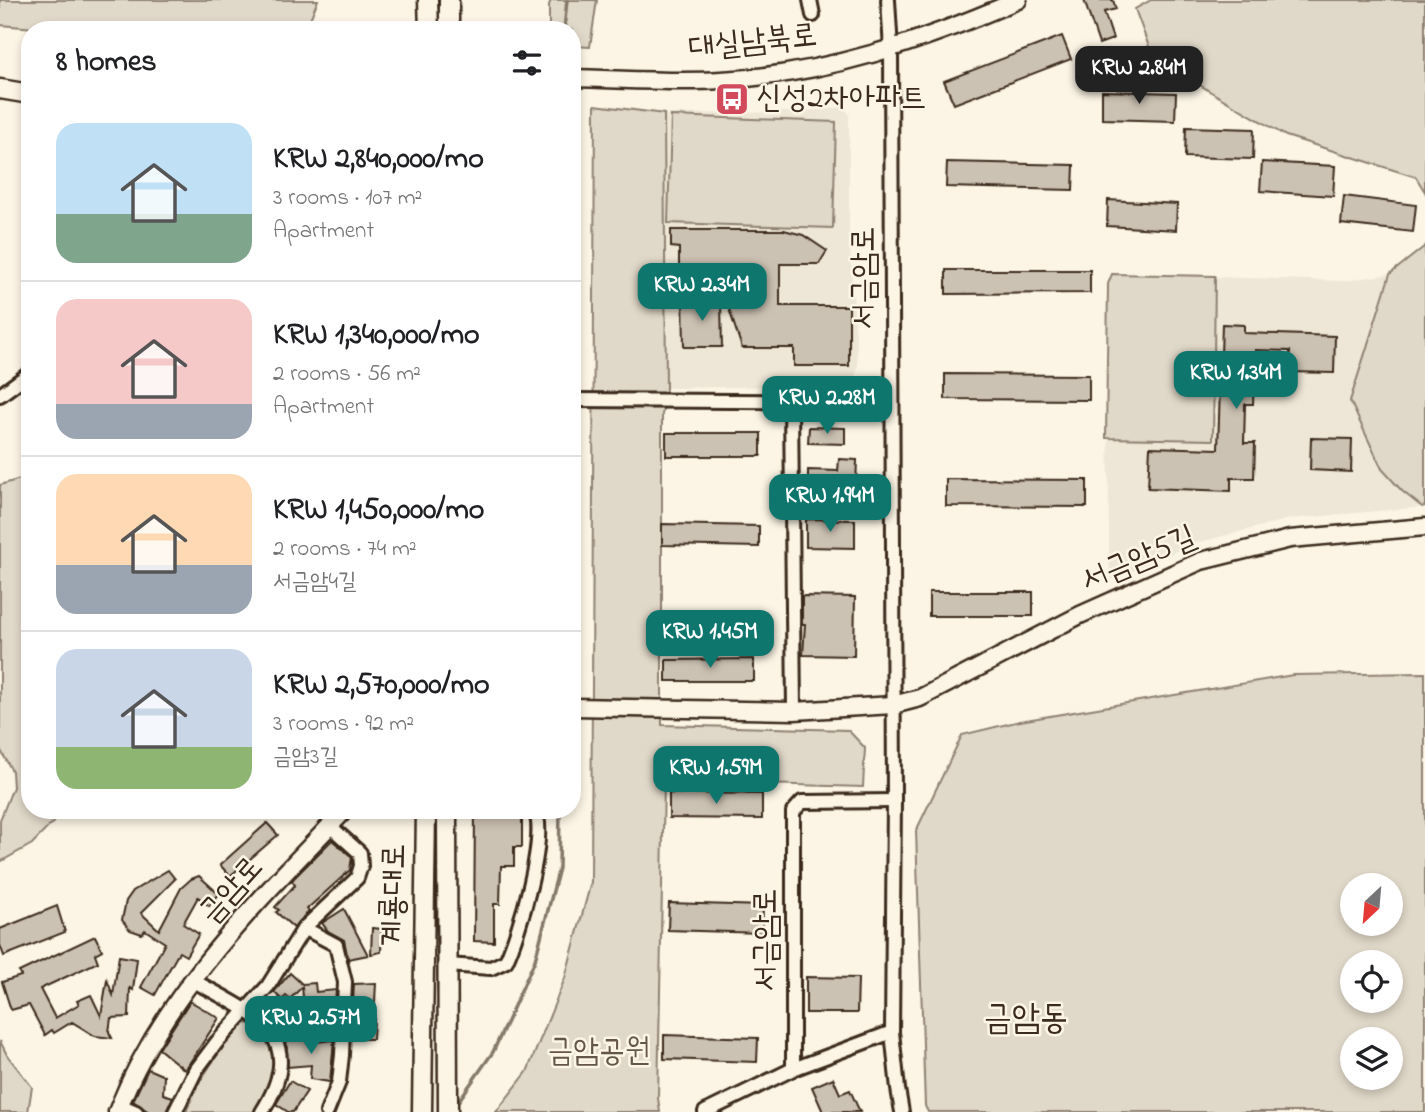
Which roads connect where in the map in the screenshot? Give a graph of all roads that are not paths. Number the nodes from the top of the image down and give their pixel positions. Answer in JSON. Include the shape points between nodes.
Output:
{"nodes":[{"id":1,"x":428,"y":0,"type":"edge"},
{"id":2,"x":449,"y":0,"type":"edge"},
{"id":3,"x":810,"y":0,"type":"edge"},
{"id":4,"x":888,"y":0,"type":"edge"},
{"id":5,"x":1018,"y":0,"type":"edge"},
{"id":6,"x":813,"y":15,"type":"dead end"},
{"id":7,"x":429,"y":21,"type":"edge"},
{"id":8,"x":449,"y":21,"type":"edge"},
{"id":9,"x":891,"y":50,"type":"junction"},
{"id":10,"x":581,"y":78,"type":"edge"},
{"id":11,"x":0,"y":89,"type":"edge"},
{"id":12,"x":21,"y":92,"type":"edge"},
{"id":13,"x":21,"y":380,"type":"edge"},
{"id":14,"x":0,"y":395,"type":"edge"},
{"id":15,"x":581,"y":400,"type":"edge"},
{"id":16,"x":791,"y":402,"type":"junction"},
{"id":17,"x":892,"y":402,"type":"junction"},
{"id":18,"x":1425,"y":527,"type":"edge"},
{"id":19,"x":893,"y":705,"type":"junction"},
{"id":20,"x":581,"y":708,"type":"edge"},
{"id":21,"x":794,"y":711,"type":"junction"},
{"id":22,"x":894,"y":801,"type":"junction"},
{"id":23,"x":337,"y":819,"type":"edge"},
{"id":24,"x":426,"y":819,"type":"edge"},
{"id":25,"x":447,"y":819,"type":"edge"},
{"id":26,"x":538,"y":819,"type":"edge"},
{"id":27,"x":330,"y":826,"type":"junction"},
{"id":28,"x":304,"y":928,"type":"junction"},
{"id":29,"x":447,"y":965,"type":"junction"},
{"id":30,"x":192,"y":980,"type":"junction"},
{"id":31,"x":246,"y":1009,"type":"junction"},
{"id":32,"x":892,"y":1032,"type":"junction"},
{"id":33,"x":793,"y":1069,"type":"junction"},
{"id":34,"x":118,"y":1109,"type":"edge"},
{"id":35,"x":422,"y":1109,"type":"edge"},
{"id":36,"x":136,"y":1112,"type":"edge"},
{"id":37,"x":175,"y":1112,"type":"edge"},
{"id":38,"x":262,"y":1112,"type":"edge"},
{"id":39,"x":327,"y":1112,"type":"edge"},
{"id":40,"x":448,"y":1112,"type":"edge"},
{"id":41,"x":705,"y":1112,"type":"edge"},
{"id":42,"x":902,"y":1112,"type":"edge"}],
"edges":[{"from":1,"to":7,"type":"main road"},
{"from":2,"to":8,"type":"main road"},
{"from":3,"to":6,"type":"street"},
{"from":4,"to":9,"type":"street","name":"서금암로"},
{"from":5,"to":9,"type":"street","name":"대실남북로"},
{"from":9,"to":10,"type":"street","name":"대실남북로","via":[[811,69],[722,80]]},
{"from":9,"to":17,"type":"street","name":"서금암로"},
{"from":11,"to":12,"type":"main road"},
{"from":13,"to":14,"type":"street"},
{"from":15,"to":16,"type":"street"},
{"from":16,"to":17,"type":"street"},
{"from":16,"to":21,"type":"street"},
{"from":17,"to":19,"type":"street","name":"서금암로"},
{"from":18,"to":19,"type":"street","name":"서금암5길","via":[[1290,539],[1200,561],[1080,615],[920,698]]},
{"from":19,"to":21,"type":"street","name":"서금암5길"},
{"from":19,"to":22,"type":"street","name":"서금암로"},
{"from":20,"to":21,"type":"street","name":"서금암5길"},
{"from":22,"to":32,"type":"street","name":"서금암로"},
{"from":22,"to":33,"type":"street","name":"서금암로","via":[[817,800],[802,802],[793,812]]},
{"from":23,"to":27,"type":"street","name":"금암로"},
{"from":24,"to":35,"type":"main road","name":"계룡대로"},
{"from":25,"to":29,"type":"main road","name":"계룡대로"},
{"from":26,"to":29,"type":"street","via":[[527,897],[506,961],[491,968]]},
{"from":27,"to":28,"type":"street","via":[[360,853],[361,866],[357,878]]},
{"from":27,"to":30,"type":"street","name":"금암로"},
{"from":28,"to":31,"type":"street","via":[[268,986]]},
{"from":28,"to":39,"type":"street","via":[[336,945],[345,982],[339,1082]]},
{"from":29,"to":40,"type":"main road","name":"계룡대로"},
{"from":30,"to":31,"type":"street"},
{"from":30,"to":34,"type":"street","name":"금암로","via":[[141,1058]]},
{"from":31,"to":37,"type":"street","via":[[196,1070]]},
{"from":31,"to":38,"type":"street","via":[[269,1028],[278,1044],[281,1065],[277,1082]]},
{"from":32,"to":33,"type":"street"},
{"from":32,"to":42,"type":"street","name":"서금암로"},
{"from":33,"to":41,"type":"street"},
{"from":34,"to":36,"type":"street","name":"금암로"}]}
